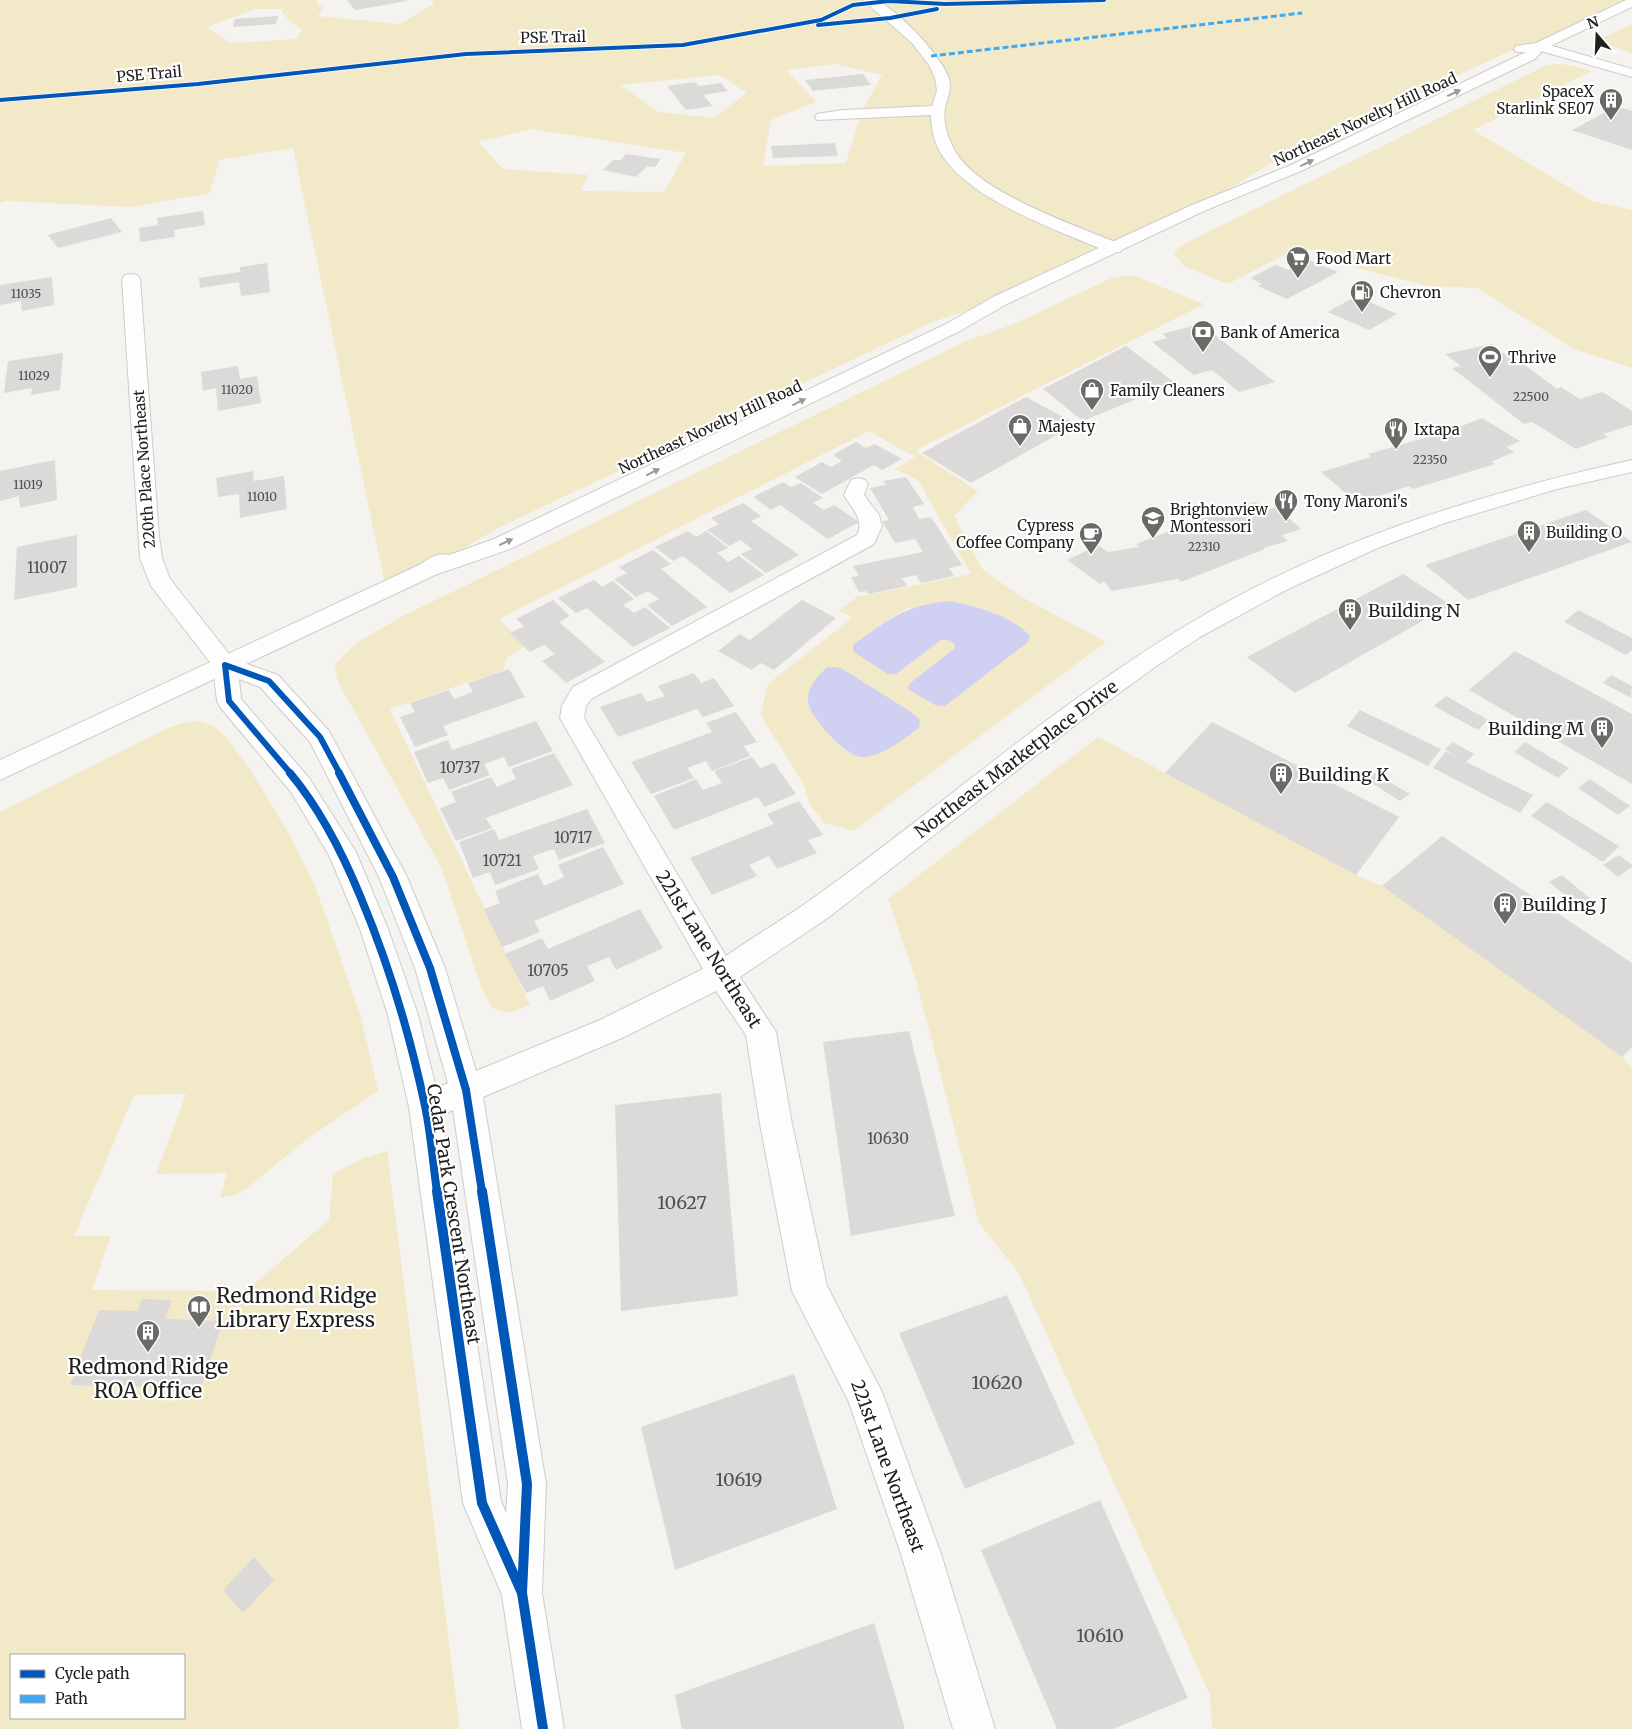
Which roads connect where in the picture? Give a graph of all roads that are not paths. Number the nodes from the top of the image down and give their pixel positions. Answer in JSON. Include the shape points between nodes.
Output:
{"nodes":[{"id":1,"x":869,"y":0,"type":"edge"},
{"id":2,"x":1632,"y":2,"type":"edge"},
{"id":3,"x":1553,"y":39,"type":"junction"},
{"id":4,"x":1539,"y":46,"type":"junction"},
{"id":5,"x":1632,"y":63,"type":"edge"},
{"id":6,"x":1632,"y":73,"type":"edge"},
{"id":7,"x":1431,"y":88,"type":"dead end"},
{"id":8,"x":937,"y":110,"type":"junction"},
{"id":9,"x":822,"y":117,"type":"dead end"},
{"id":10,"x":1273,"y":162,"type":"dead end"},
{"id":11,"x":1198,"y":208,"type":"junction"},
{"id":12,"x":1114,"y":248,"type":"junction"},
{"id":13,"x":132,"y":280,"type":"dead end"},
{"id":14,"x":1632,"y":466,"type":"edge"},
{"id":15,"x":858,"y":484,"type":"dead end"},
{"id":16,"x":225,"y":665,"type":"junction"},
{"id":17,"x":0,"y":771,"type":"edge"},
{"id":18,"x":721,"y":974,"type":"junction"},
{"id":19,"x":466,"y":1090,"type":"junction"},
{"id":20,"x":425,"y":1107,"type":"junction"},
{"id":21,"x":522,"y":1593,"type":"junction"},
{"id":22,"x":543,"y":1729,"type":"edge"},
{"id":23,"x":974,"y":1729,"type":"edge"}],
"edges":[{"from":1,"to":8,"type":"street","via":[[926,49],[936,63],[943,78],[944,94]]},
{"from":2,"to":3,"type":"street","name":"Northeast Novelty Hill Road"},
{"from":3,"to":4,"type":"street","name":"Northeast Novelty Hill Road"},
{"from":3,"to":5,"type":"street"},
{"from":4,"to":6,"type":"street"},
{"from":4,"to":7,"type":"street","name":"Northeast Novelty Hill Road","via":[[1510,51]]},
{"from":11,"to":4,"type":"street","name":"Northeast Novelty Hill Road","one_way":true,"via":[[1296,168],[1530,56]]},
{"from":8,"to":9,"type":"street"},
{"from":8,"to":12,"type":"street","via":[[946,150],[974,181]]},
{"from":10,"to":11,"type":"street","name":"Northeast Novelty Hill Road"},
{"from":11,"to":12,"type":"street","name":"Northeast Novelty Hill Road"},
{"from":12,"to":16,"type":"street","name":"Northeast Novelty Hill Road","via":[[502,544],[427,570]]},
{"from":13,"to":16,"type":"street","name":"220th Place Northeast","via":[[151,558],[159,581]]},
{"from":14,"to":18,"type":"street","name":"Northeast Marketplace Drive","via":[[1504,497],[1372,542],[1280,584],[1192,632],[1065,720],[818,909]]},
{"from":15,"to":18,"type":"street","name":"221st Lane Northeast","via":[[854,495],[870,520],[871,528],[866,539],[582,693],[574,706],[572,718],[583,740]]},
{"from":16,"to":17,"type":"street","name":"Northeast Novelty Hill Road"},
{"from":16,"to":19,"type":"street","name":"Cedar Park Crescent Northeast","via":[[269,681],[320,737],[393,877],[430,968]]},
{"from":16,"to":20,"type":"street","name":"Cedar Park Crescent Northeast","via":[[229,701],[300,785],[342,852],[374,929],[402,1014]]},
{"from":18,"to":19,"type":"street","name":"Northeast Marketplace Drive","via":[[611,1029]]},
{"from":18,"to":23,"type":"street","name":"221st Lane Northeast","via":[[761,1032],[810,1291],[864,1392],[921,1554]]},
{"from":19,"to":20,"type":"street","name":"Northeast Marketplace Drive"},
{"from":19,"to":21,"type":"street","name":"Cedar Park Crescent Northeast","via":[[527,1484]]},
{"from":20,"to":21,"type":"street","name":"Cedar Park Crescent Northeast","via":[[482,1503]]},
{"from":21,"to":22,"type":"street","name":"Cedar Park Crescent Northeast"}]}
